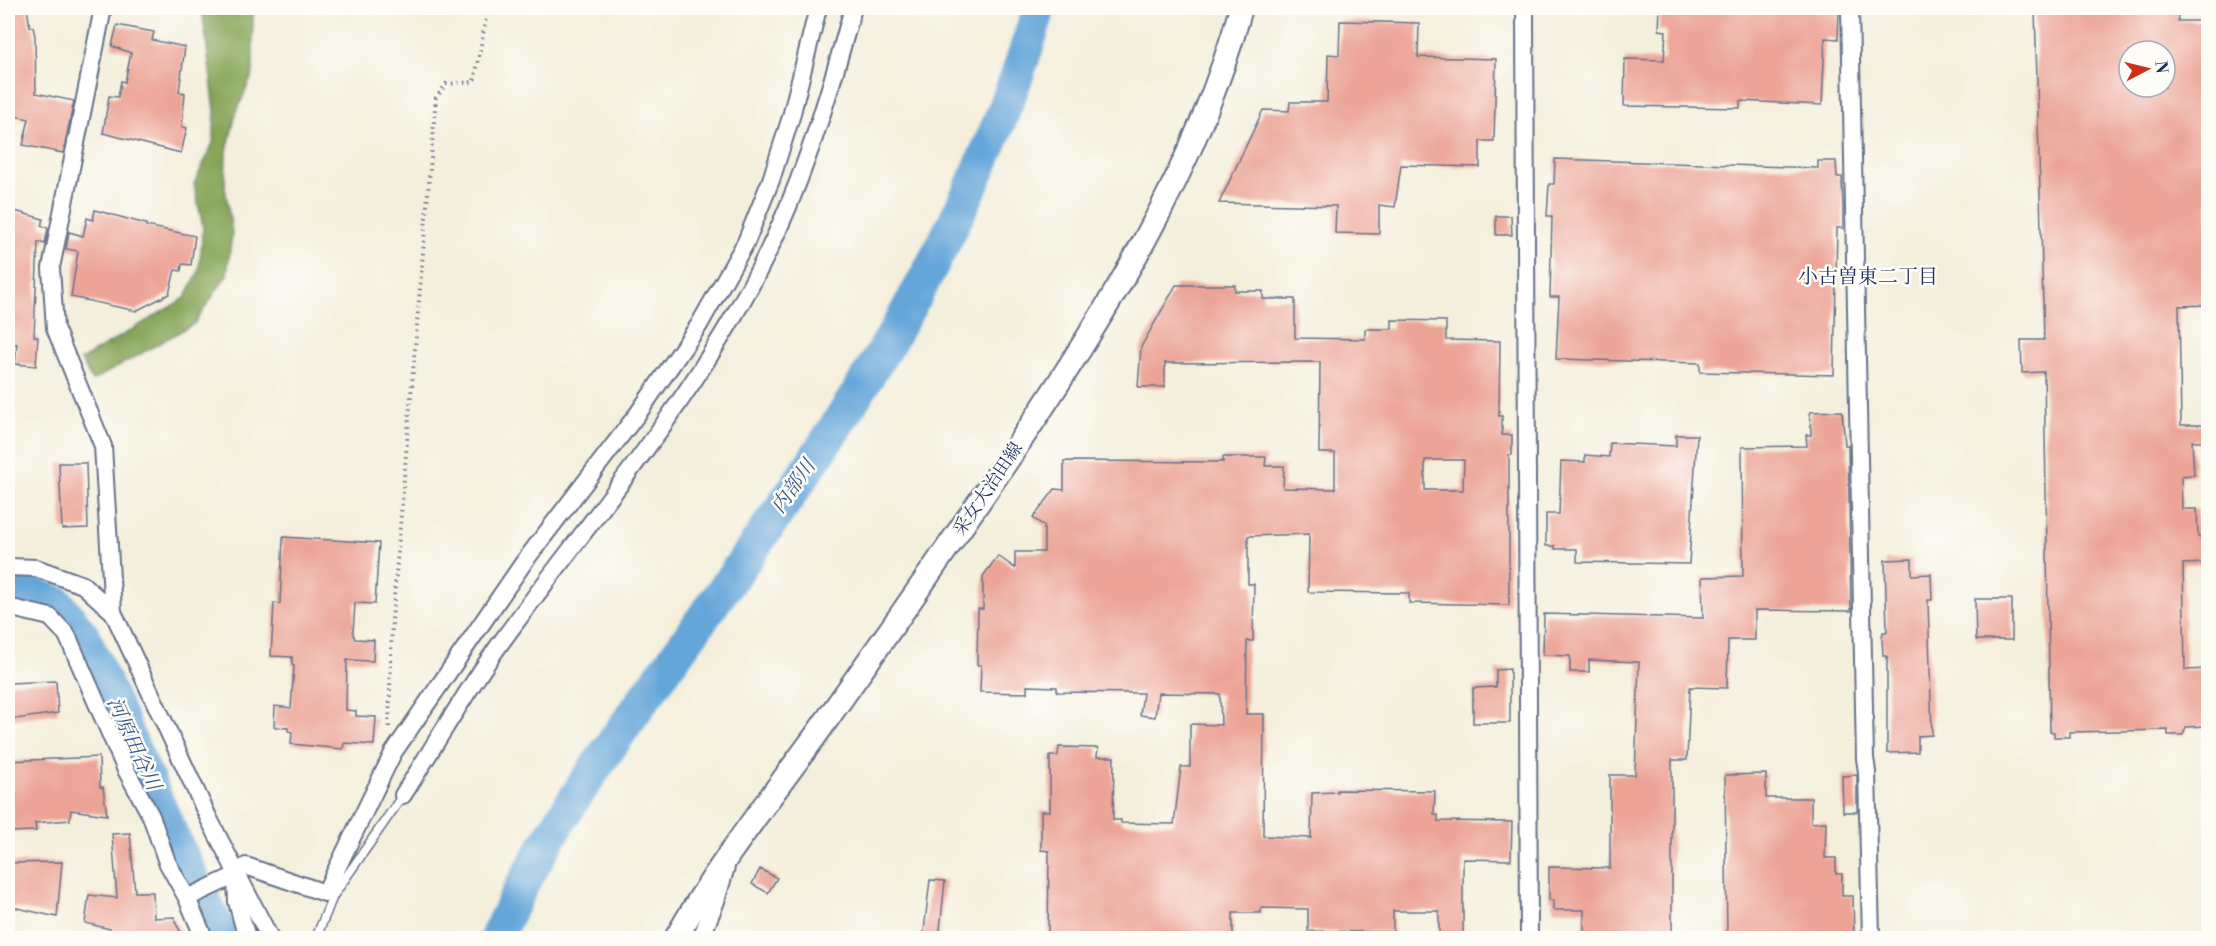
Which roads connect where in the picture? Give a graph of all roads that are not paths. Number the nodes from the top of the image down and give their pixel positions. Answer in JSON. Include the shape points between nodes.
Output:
{"nodes":[{"id":1,"x":103,"y":8,"type":"edge"},
{"id":2,"x":818,"y":8,"type":"edge"},
{"id":3,"x":853,"y":8,"type":"edge"},
{"id":4,"x":1241,"y":8,"type":"edge"},
{"id":5,"x":1525,"y":8,"type":"edge"},
{"id":6,"x":1851,"y":8,"type":"edge"},
{"id":7,"x":8,"y":567,"type":"edge"},
{"id":8,"x":8,"y":607,"type":"edge"},
{"id":9,"x":113,"y":612,"type":"junction"},
{"id":10,"x":403,"y":795,"type":"joint"},
{"id":11,"x":729,"y":858,"type":"junction"},
{"id":12,"x":236,"y":875,"type":"junction"},
{"id":13,"x":329,"y":895,"type":"junction"},
{"id":14,"x":189,"y":897,"type":"junction"},
{"id":15,"x":204,"y":939,"type":"edge"},
{"id":16,"x":247,"y":939,"type":"edge"},
{"id":17,"x":270,"y":939,"type":"edge"},
{"id":18,"x":316,"y":939,"type":"edge"},
{"id":19,"x":676,"y":939,"type":"edge"},
{"id":20,"x":701,"y":939,"type":"edge"},
{"id":21,"x":1529,"y":939,"type":"edge"},
{"id":22,"x":1871,"y":939,"type":"edge"}],
"edges":[{"from":1,"to":9,"type":"street","via":[[51,268],[55,328],[104,447]]},
{"from":2,"to":13,"type":"street","via":[[791,117],[746,242],[699,325],[639,412],[524,562],[393,753]]},
{"from":3,"to":10,"type":"street","via":[[805,165],[774,240],[734,316],[691,387],[503,639]]},
{"from":4,"to":11,"type":"main road","name":"采女大治田線","via":[[1228,55],[1184,161],[1091,330],[948,550]]},
{"from":5,"to":21,"type":"street"},
{"from":6,"to":22,"type":"street","via":[[1864,758]]},
{"from":7,"to":9,"type":"street","via":[[36,568],[83,585]]},
{"from":8,"to":14,"type":"street","via":[[50,617],[67,635],[126,771],[152,816],[166,862]]},
{"from":9,"to":12,"type":"street"},
{"from":10,"to":13,"type":"lane"},
{"from":11,"to":19,"type":"main road","name":"采女大治田線"},
{"from":11,"to":20,"type":"street"},
{"from":12,"to":13,"type":"street","via":[[246,866]]},
{"from":12,"to":14,"type":"street"},
{"from":12,"to":16,"type":"street","via":[[237,902]]},
{"from":12,"to":17,"type":"street"},
{"from":13,"to":18,"type":"lane"},
{"from":14,"to":15,"type":"street"}]}
